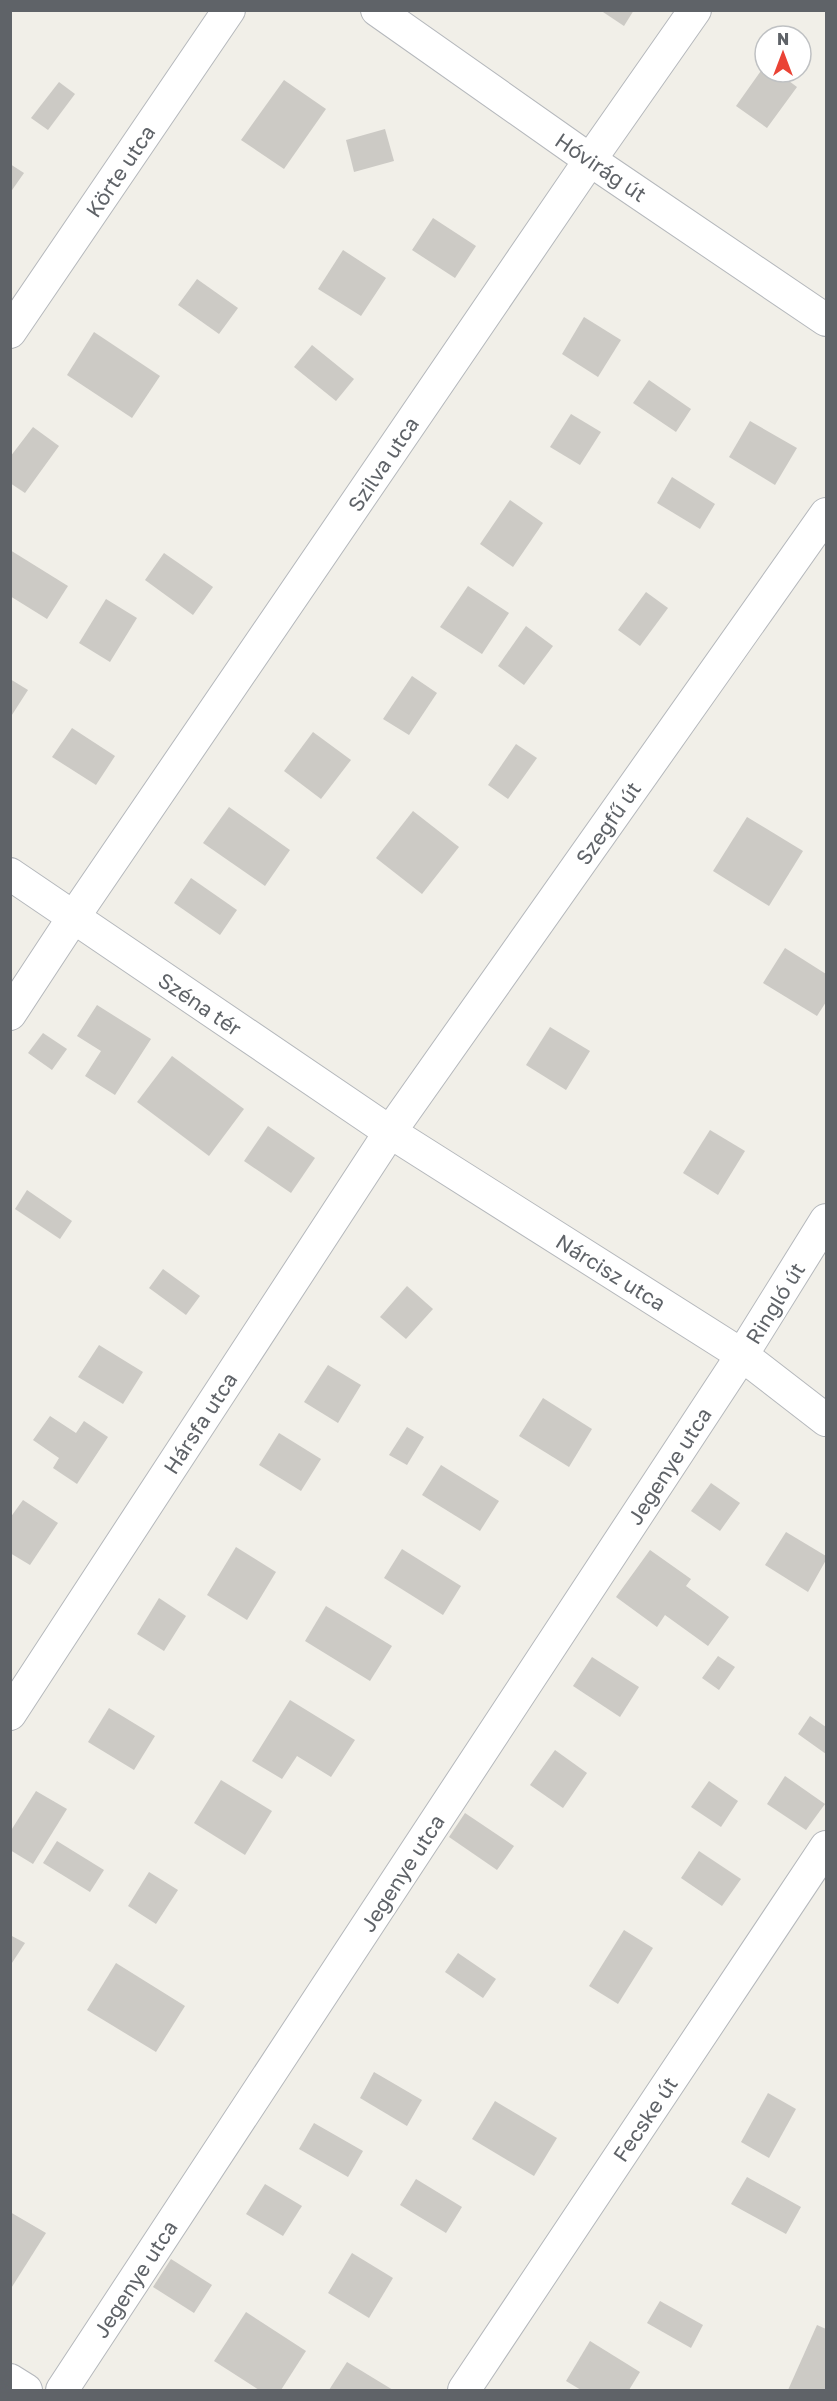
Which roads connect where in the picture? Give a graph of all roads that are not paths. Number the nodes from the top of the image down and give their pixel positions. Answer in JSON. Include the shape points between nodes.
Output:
{"nodes":[{"id":1,"x":229,"y":10,"type":"edge"},
{"id":2,"x":377,"y":10,"type":"edge"},
{"id":3,"x":695,"y":10,"type":"edge"},
{"id":4,"x":590,"y":160,"type":"junction"},
{"id":5,"x":826,"y":320,"type":"edge"},
{"id":6,"x":10,"y":332,"type":"edge"},
{"id":7,"x":826,"y":514,"type":"edge"},
{"id":8,"x":10,"y":874,"type":"edge"},
{"id":9,"x":73,"y":918,"type":"junction"},
{"id":10,"x":10,"y":1014,"type":"edge"},
{"id":11,"x":390,"y":1132,"type":"junction"},
{"id":12,"x":826,"y":1221,"type":"edge"},
{"id":13,"x":742,"y":1355,"type":"junction"},
{"id":14,"x":826,"y":1420,"type":"edge"},
{"id":15,"x":10,"y":1714,"type":"edge"},
{"id":16,"x":826,"y":1847,"type":"edge"},
{"id":17,"x":10,"y":2380,"type":"edge"},
{"id":18,"x":26,"y":2391,"type":"edge"},
{"id":19,"x":62,"y":2391,"type":"edge"},
{"id":20,"x":464,"y":2391,"type":"edge"}],
"edges":[{"from":1,"to":6,"type":"street","name":"Körte utca"},
{"from":2,"to":4,"type":"street","name":"Hóvirág út"},
{"from":3,"to":4,"type":"street","name":"Szilva utca"},
{"from":4,"to":5,"type":"street","name":"Hóvirág út"},
{"from":4,"to":9,"type":"street","name":"Szilva utca"},
{"from":7,"to":11,"type":"street","name":"Szegfű út"},
{"from":8,"to":9,"type":"street","name":"Széna tér"},
{"from":9,"to":10,"type":"street","name":"Szilva utca"},
{"from":9,"to":11,"type":"street","name":"Széna tér"},
{"from":11,"to":13,"type":"street","name":"Nárcisz utca"},
{"from":11,"to":15,"type":"street","name":"Hársfa utca"},
{"from":12,"to":13,"type":"street","name":"Ringló út"},
{"from":13,"to":14,"type":"street","name":"Nárcisz utca"},
{"from":13,"to":19,"type":"street","name":"Jegenye utca"},
{"from":16,"to":20,"type":"street","name":"Fecske út"},
{"from":17,"to":18,"type":"street"}]}
